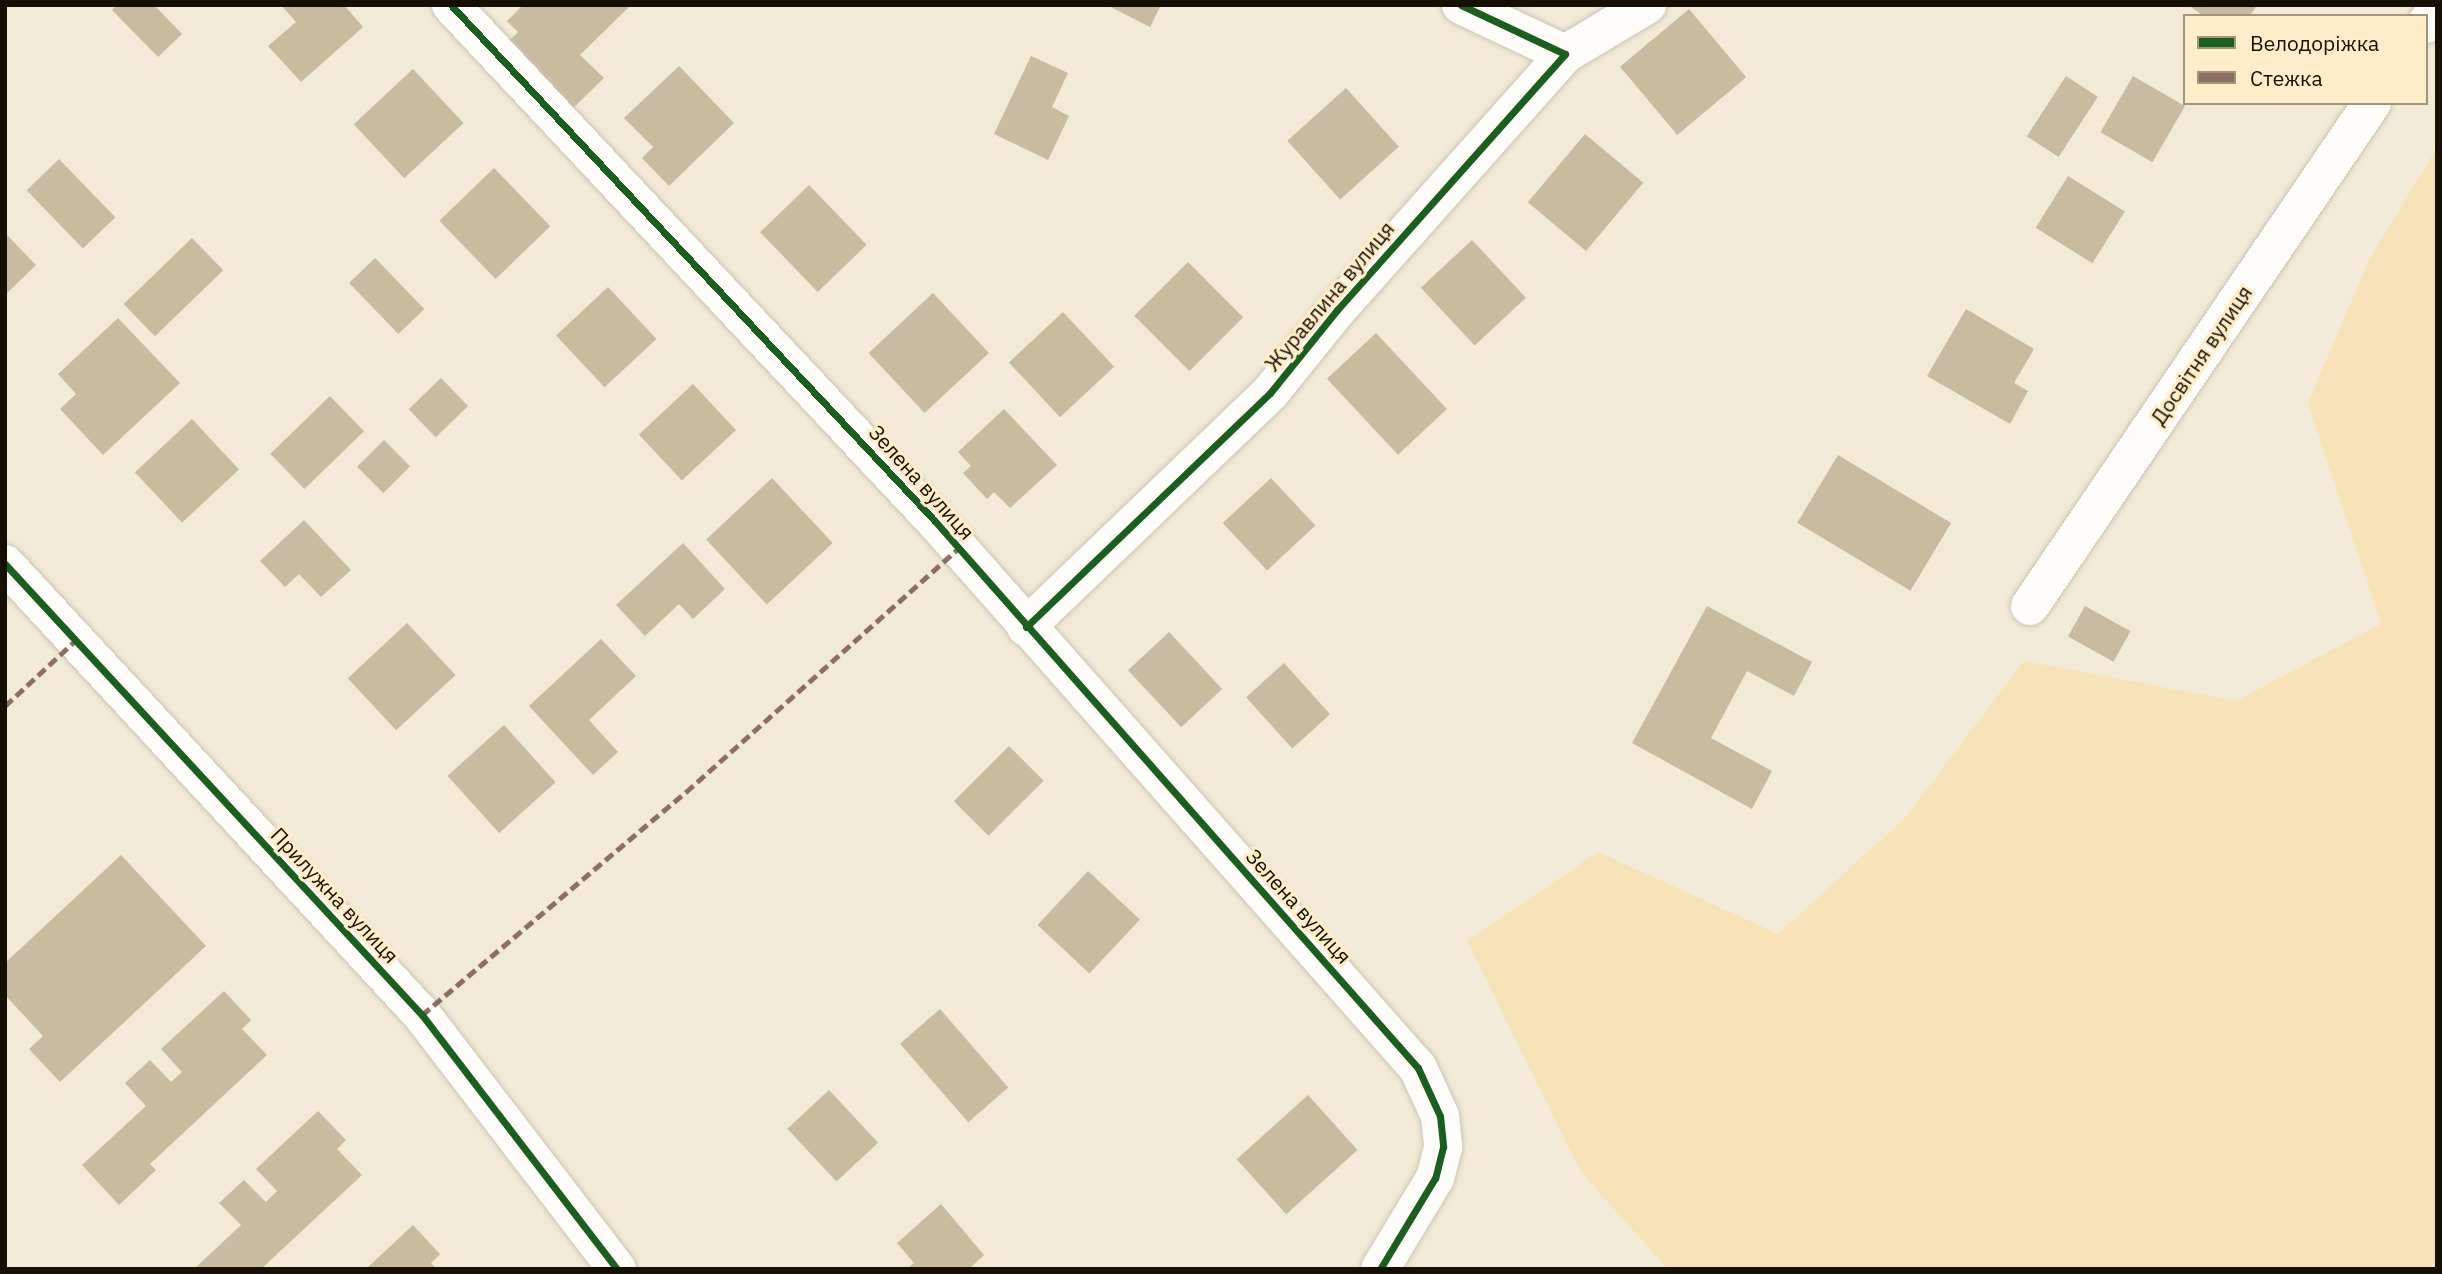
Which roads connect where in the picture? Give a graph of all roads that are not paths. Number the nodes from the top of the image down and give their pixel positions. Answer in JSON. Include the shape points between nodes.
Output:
{"nodes":[{"id":1,"x":451,"y":5,"type":"edge"},
{"id":2,"x":1461,"y":5,"type":"edge"},
{"id":3,"x":1647,"y":5,"type":"edge"},
{"id":4,"x":1565,"y":54,"type":"junction"},
{"id":5,"x":2371,"y":105,"type":"edge"},
{"id":6,"x":5,"y":564,"type":"edge"},
{"id":7,"x":2031,"y":606,"type":"dead end"},
{"id":8,"x":1026,"y":627,"type":"junction"},
{"id":9,"x":617,"y":1269,"type":"edge"},
{"id":10,"x":1380,"y":1269,"type":"edge"}],
"edges":[{"from":1,"to":8,"type":"street","name":"Зелена вулиця","via":[[934,520]]},
{"from":2,"to":4,"type":"street"},
{"from":3,"to":4,"type":"street","name":"Журавлина вулиця"},
{"from":4,"to":8,"type":"street","name":"Журавлина вулиця","via":[[1337,310],[1270,393]]},
{"from":5,"to":7,"type":"street","name":"Досвітня вулиця"},
{"from":6,"to":9,"type":"street","name":"Прилужна вулиця","via":[[422,1015]]},
{"from":8,"to":10,"type":"street","name":"Зелена вулиця","via":[[1418,1068],[1440,1116],[1443,1147],[1435,1178]]}]}
